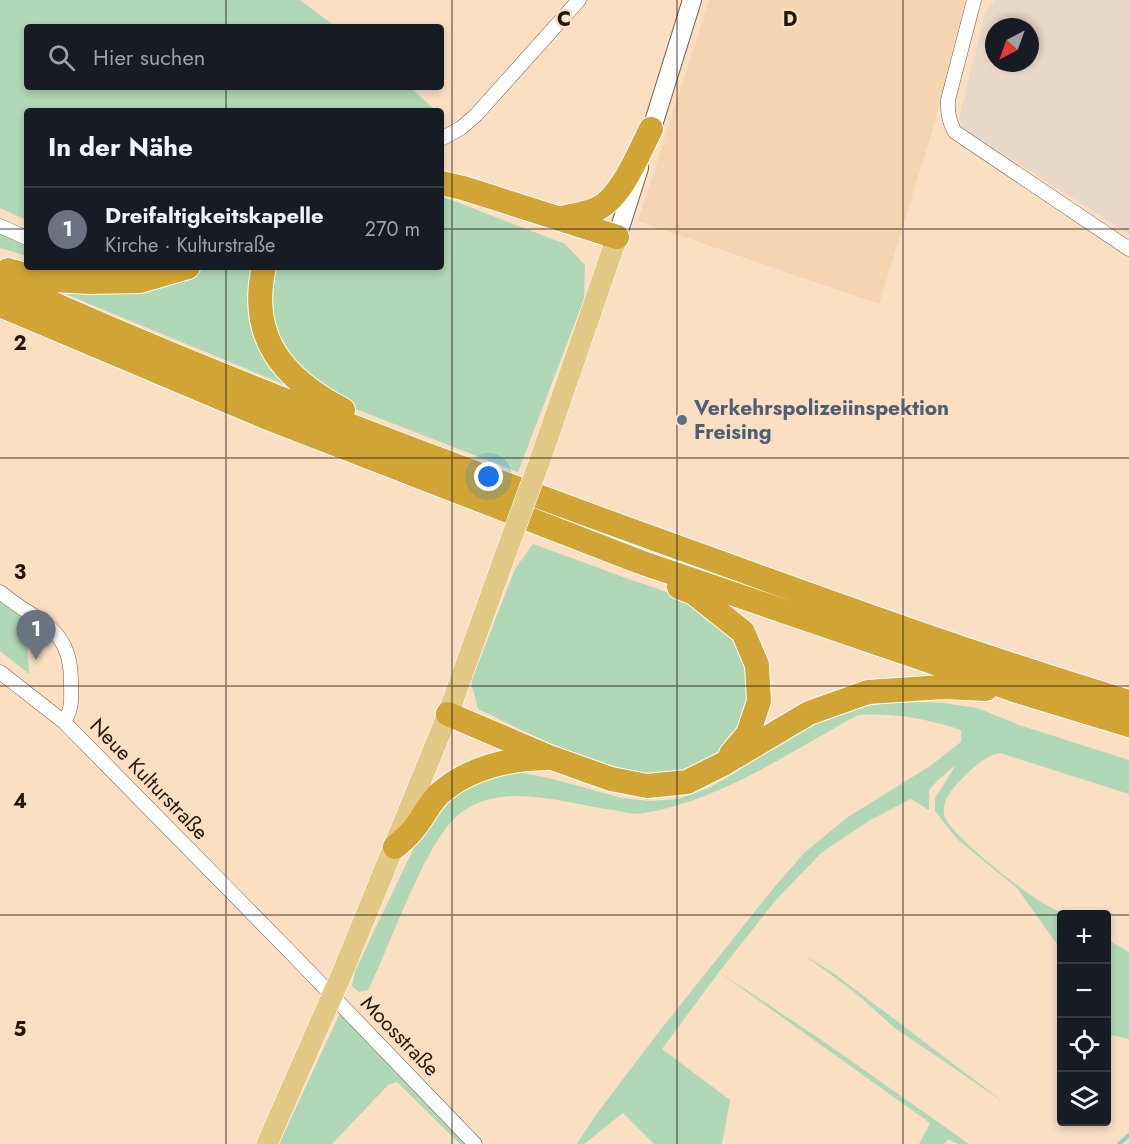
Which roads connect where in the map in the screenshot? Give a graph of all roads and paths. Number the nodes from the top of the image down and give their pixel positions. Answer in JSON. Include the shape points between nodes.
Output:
{"nodes":[{"id":1,"x":579,"y":0,"type":"edge"},
{"id":2,"x":692,"y":0,"type":"edge"},
{"id":3,"x":974,"y":0,"type":"edge"},
{"id":4,"x":651,"y":129,"type":"junction"},
{"id":5,"x":444,"y":137,"type":"edge"},
{"id":6,"x":444,"y":184,"type":"edge"},
{"id":7,"x":561,"y":218,"type":"junction"},
{"id":8,"x":0,"y":226,"type":"edge"},
{"id":9,"x":24,"y":237,"type":"edge"},
{"id":10,"x":617,"y":237,"type":"junction"},
{"id":11,"x":1129,"y":249,"type":"edge"},
{"id":12,"x":0,"y":268,"type":"edge"},
{"id":13,"x":178,"y":270,"type":"edge"},
{"id":14,"x":263,"y":270,"type":"edge"},
{"id":15,"x":0,"y":280,"type":"edge"},
{"id":16,"x":0,"y":305,"type":"edge"},
{"id":17,"x":386,"y":441,"type":"junction"},
{"id":18,"x":640,"y":562,"type":"junction"},
{"id":19,"x":0,"y":592,"type":"edge"},
{"id":20,"x":0,"y":672,"type":"edge"},
{"id":21,"x":1014,"y":690,"type":"junction"},
{"id":22,"x":1129,"y":702,"type":"edge"},
{"id":23,"x":448,"y":714,"type":"junction"},
{"id":24,"x":64,"y":722,"type":"junction"},
{"id":25,"x":1129,"y":725,"type":"edge"},
{"id":26,"x":549,"y":758,"type":"junction"},
{"id":27,"x":723,"y":764,"type":"junction"},
{"id":28,"x":395,"y":847,"type":"junction"},
{"id":29,"x":294,"y":957,"type":"joint"},
{"id":30,"x":267,"y":1144,"type":"edge"},
{"id":31,"x":475,"y":1144,"type":"edge"}],
"edges":[{"from":1,"to":5,"type":"street","via":[[476,115]]},
{"from":2,"to":4,"type":"main road"},
{"from":3,"to":11,"type":"street","via":[[948,100],[950,124],[955,132]]},
{"from":4,"to":7,"type":"highway","via":[[607,203]]},
{"from":4,"to":10,"type":"main road"},
{"from":6,"to":7,"type":"highway"},
{"from":7,"to":10,"type":"highway"},
{"from":8,"to":9,"type":"street"},
{"from":10,"to":23,"type":"main road","bridge":true},
{"from":12,"to":13,"type":"highway","via":[[39,279],[89,282],[140,281]]},
{"from":14,"to":17,"type":"highway","via":[[259,305],[268,338],[285,367],[311,391],[366,422]]},
{"from":15,"to":17,"type":"highway"},
{"from":16,"to":18,"type":"highway","via":[[263,416]]},
{"from":17,"to":22,"type":"highway","via":[[824,600]]},
{"from":18,"to":21,"type":"highway"},
{"from":18,"to":27,"type":"highway","via":[[657,578],[694,593],[743,632],[757,665],[756,712],[748,734]]},
{"from":19,"to":24,"type":"street","name":"Neue Kulturstraße","via":[[47,624],[65,646],[71,664],[71,711]]},
{"from":20,"to":24,"type":"street"},
{"from":21,"to":25,"type":"highway"},
{"from":21,"to":27,"type":"highway","via":[[943,687],[868,692],[809,713]]},
{"from":23,"to":26,"type":"highway"},
{"from":23,"to":28,"type":"main road"},
{"from":24,"to":29,"type":"street","name":"Neue Kulturstraße"},
{"from":26,"to":27,"type":"highway","via":[[611,779],[647,786],[687,782]]},
{"from":26,"to":28,"type":"highway","via":[[520,758],[473,772],[439,795]]},
{"from":28,"to":30,"type":"main road","bridge":true},
{"from":29,"to":31,"type":"street","name":"Moosstraße"}]}
